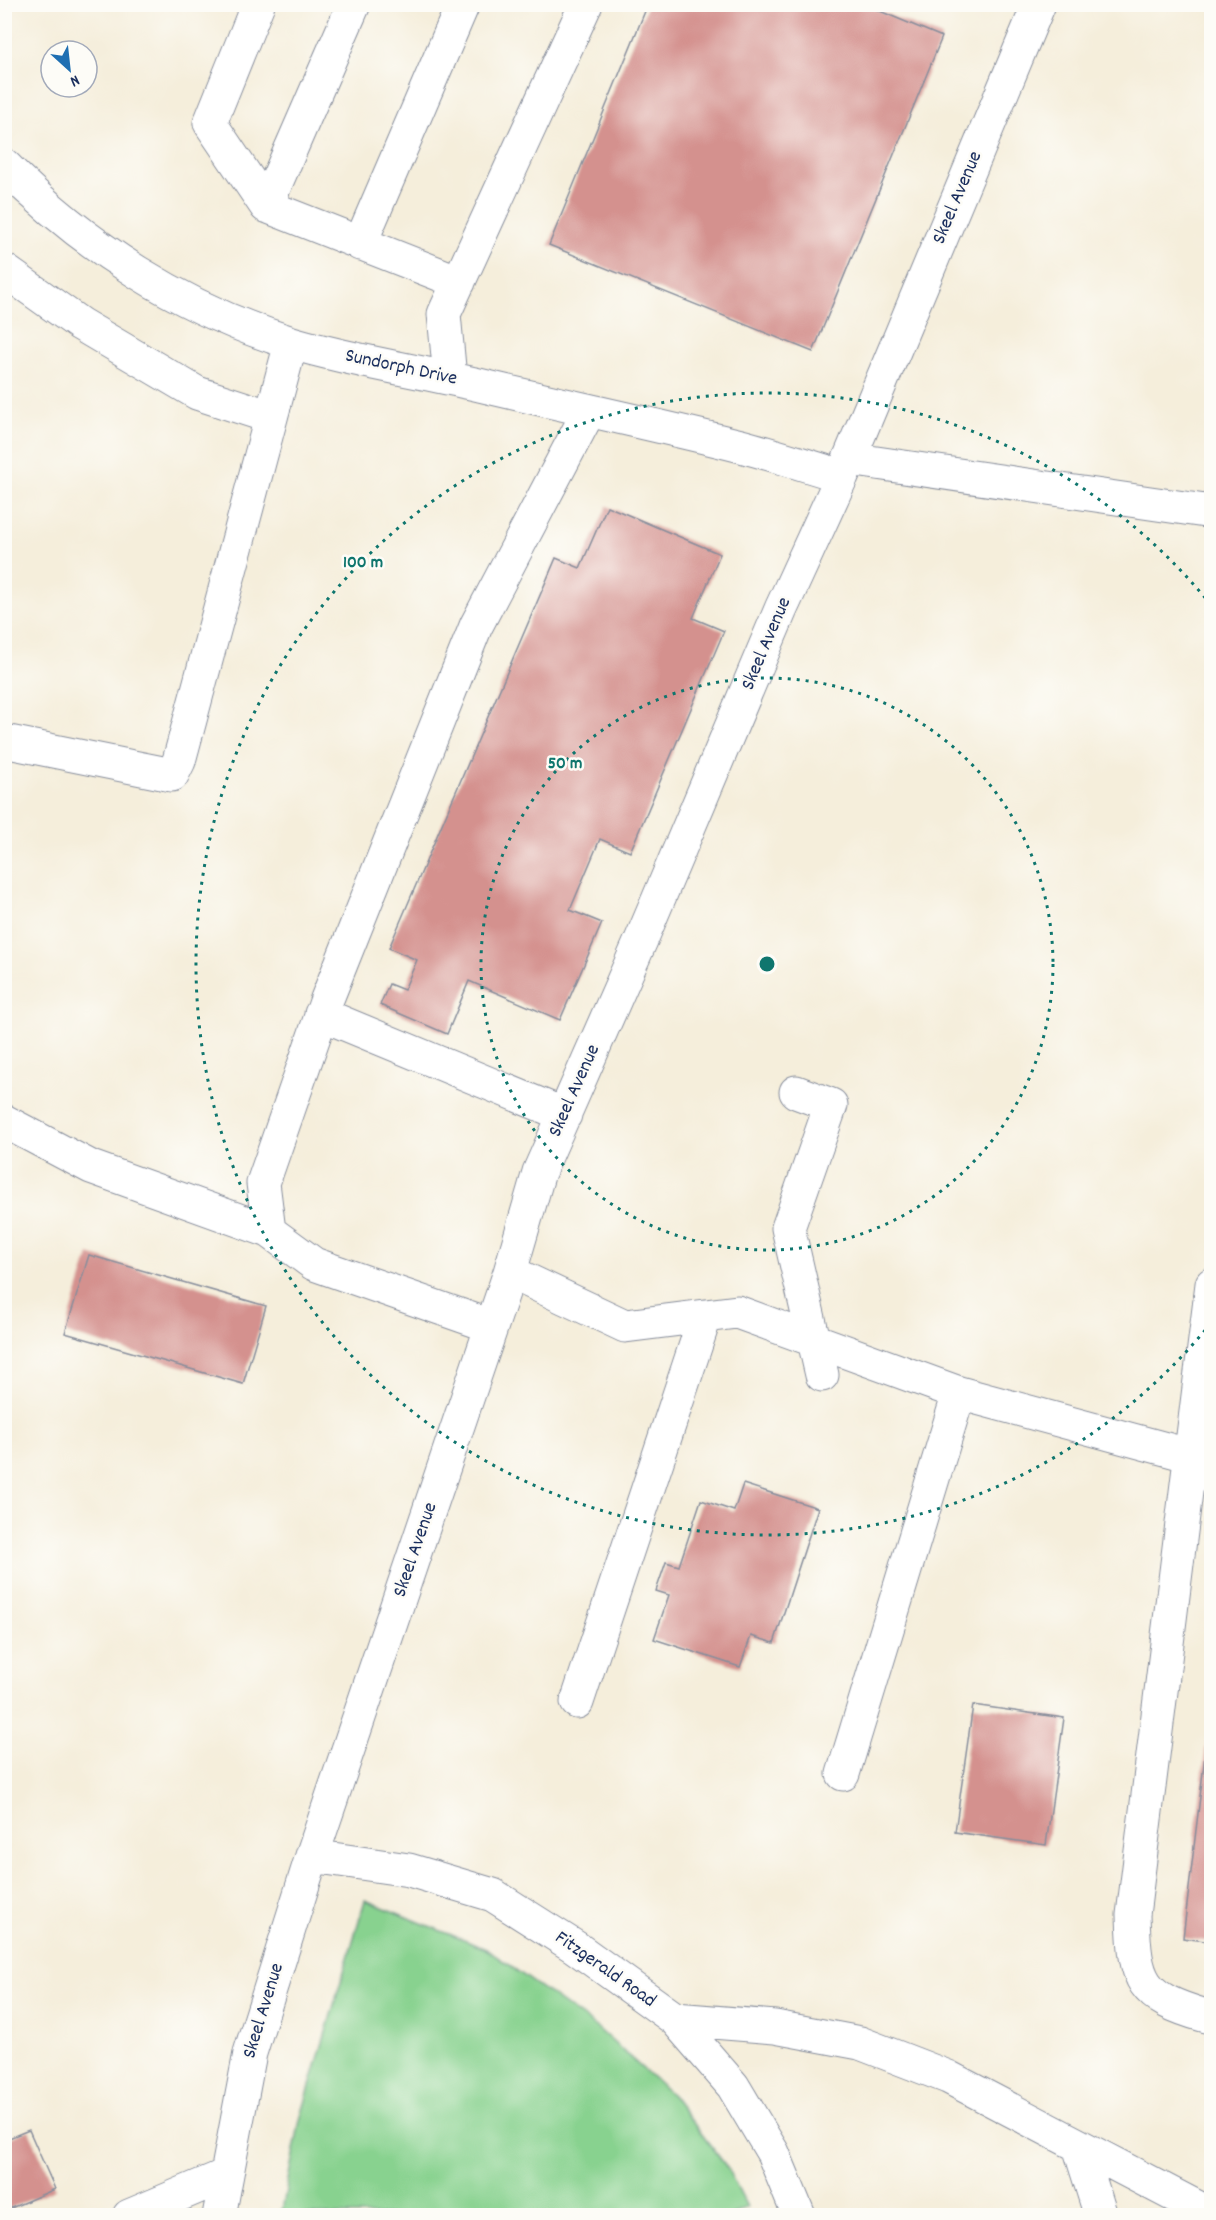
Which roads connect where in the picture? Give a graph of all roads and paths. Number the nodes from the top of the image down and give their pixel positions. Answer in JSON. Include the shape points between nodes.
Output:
{"nodes":[{"id":1,"x":258,"y":4,"type":"edge"},
{"id":2,"x":354,"y":4,"type":"edge"},
{"id":3,"x":463,"y":4,"type":"edge"},
{"id":4,"x":586,"y":4,"type":"edge"},
{"id":5,"x":1039,"y":4,"type":"edge"},
{"id":6,"x":6,"y":170,"type":"edge"},
{"id":7,"x":266,"y":206,"type":"junction"},
{"id":8,"x":360,"y":244,"type":"junction"},
{"id":9,"x":4,"y":270,"type":"edge"},
{"id":10,"x":459,"y":282,"type":"junction"},
{"id":11,"x":291,"y":343,"type":"junction"},
{"id":12,"x":450,"y":378,"type":"junction"},
{"id":13,"x":589,"y":411,"type":"junction"},
{"id":14,"x":271,"y":417,"type":"junction"},
{"id":15,"x":845,"y":467,"type":"junction"},
{"id":16,"x":1212,"y":512,"type":"edge"},
{"id":17,"x":4,"y":741,"type":"edge"},
{"id":18,"x":321,"y":1014,"type":"junction"},
{"id":19,"x":796,"y":1092,"type":"dead end"},
{"id":20,"x":565,"y":1114,"type":"junction"},
{"id":21,"x":4,"y":1121,"type":"edge"},
{"id":22,"x":268,"y":1231,"type":"junction"},
{"id":23,"x":510,"y":1272,"type":"junction"},
{"id":24,"x":1212,"y":1284,"type":"edge"},
{"id":25,"x":705,"y":1317,"type":"junction"},
{"id":26,"x":491,"y":1326,"type":"junction"},
{"id":27,"x":814,"y":1340,"type":"junction"},
{"id":28,"x":822,"y":1375,"type":"dead end"},
{"id":29,"x":959,"y":1393,"type":"junction"},
{"id":30,"x":1201,"y":1459,"type":"edge"},
{"id":31,"x":578,"y":1702,"type":"dead end"},
{"id":32,"x":843,"y":1774,"type":"dead end"},
{"id":33,"x":312,"y":1856,"type":"junction"},
{"id":34,"x":1206,"y":2016,"type":"dead end"},
{"id":35,"x":675,"y":2019,"type":"junction"},
{"id":36,"x":1079,"y":2146,"type":"junction"},
{"id":37,"x":226,"y":2175,"type":"junction"},
{"id":38,"x":1212,"y":2215,"type":"edge"},
{"id":39,"x":129,"y":2216,"type":"edge"},
{"id":40,"x":219,"y":2216,"type":"edge"},
{"id":41,"x":798,"y":2216,"type":"edge"},
{"id":42,"x":1101,"y":2216,"type":"edge"}],
"edges":[{"from":1,"to":7,"type":"street","via":[[210,123]]},
{"from":2,"to":7,"type":"street"},
{"from":3,"to":8,"type":"street"},
{"from":4,"to":10,"type":"street"},
{"from":5,"to":15,"type":"street","name":"Skeel Avenue"},
{"from":6,"to":11,"type":"street","name":"Sundorph Drive","via":[[86,237],[136,271],[232,321]]},
{"from":7,"to":8,"type":"street"},
{"from":8,"to":10,"type":"street"},
{"from":9,"to":14,"type":"street","via":[[80,324],[196,393]]},
{"from":10,"to":12,"type":"street","via":[[444,314]]},
{"from":11,"to":12,"type":"street","name":"Sundorph Drive"},
{"from":11,"to":14,"type":"street"},
{"from":12,"to":13,"type":"street","name":"Sundorph Drive"},
{"from":13,"to":15,"type":"street","name":"Sundorph Drive"},
{"from":13,"to":18,"type":"street","via":[[476,626]]},
{"from":14,"to":17,"type":"street","via":[[172,776]]},
{"from":15,"to":16,"type":"street","name":"Sundorph Drive"},
{"from":15,"to":20,"type":"street","name":"Skeel Avenue"},
{"from":18,"to":20,"type":"street"},
{"from":18,"to":22,"type":"street","via":[[263,1184]]},
{"from":19,"to":27,"type":"street","via":[[831,1105],[788,1228]]},
{"from":20,"to":23,"type":"street","name":"Skeel Avenue","via":[[539,1172]]},
{"from":21,"to":22,"type":"street","via":[[91,1167]]},
{"from":22,"to":26,"type":"street","via":[[314,1264]]},
{"from":23,"to":25,"type":"street","via":[[626,1326]]},
{"from":23,"to":26,"type":"street","name":"Skeel Avenue"},
{"from":24,"to":30,"type":"street"},
{"from":25,"to":27,"type":"street","via":[[737,1312]]},
{"from":25,"to":31,"type":"street"},
{"from":26,"to":33,"type":"street","name":"Skeel Avenue"},
{"from":27,"to":28,"type":"street"},
{"from":27,"to":29,"type":"street"},
{"from":29,"to":30,"type":"street"},
{"from":29,"to":32,"type":"street"},
{"from":30,"to":34,"type":"street","via":[[1132,1915],[1134,1954],[1143,1982],[1161,2000]]},
{"from":33,"to":35,"type":"street","name":"Fitzgerald Road","via":[[410,1870],[493,1895],[575,1947]]},
{"from":33,"to":37,"type":"street","name":"Skeel Avenue","via":[[250,2052]]},
{"from":35,"to":36,"type":"street","via":[[775,2027],[860,2043],[948,2077]]},
{"from":35,"to":41,"type":"street","name":"Fitzgerald Road","via":[[733,2086],[773,2153]]},
{"from":36,"to":38,"type":"street"},
{"from":36,"to":42,"type":"street"},
{"from":37,"to":39,"type":"street"},
{"from":37,"to":40,"type":"street","name":"Skeel Avenue"}]}
